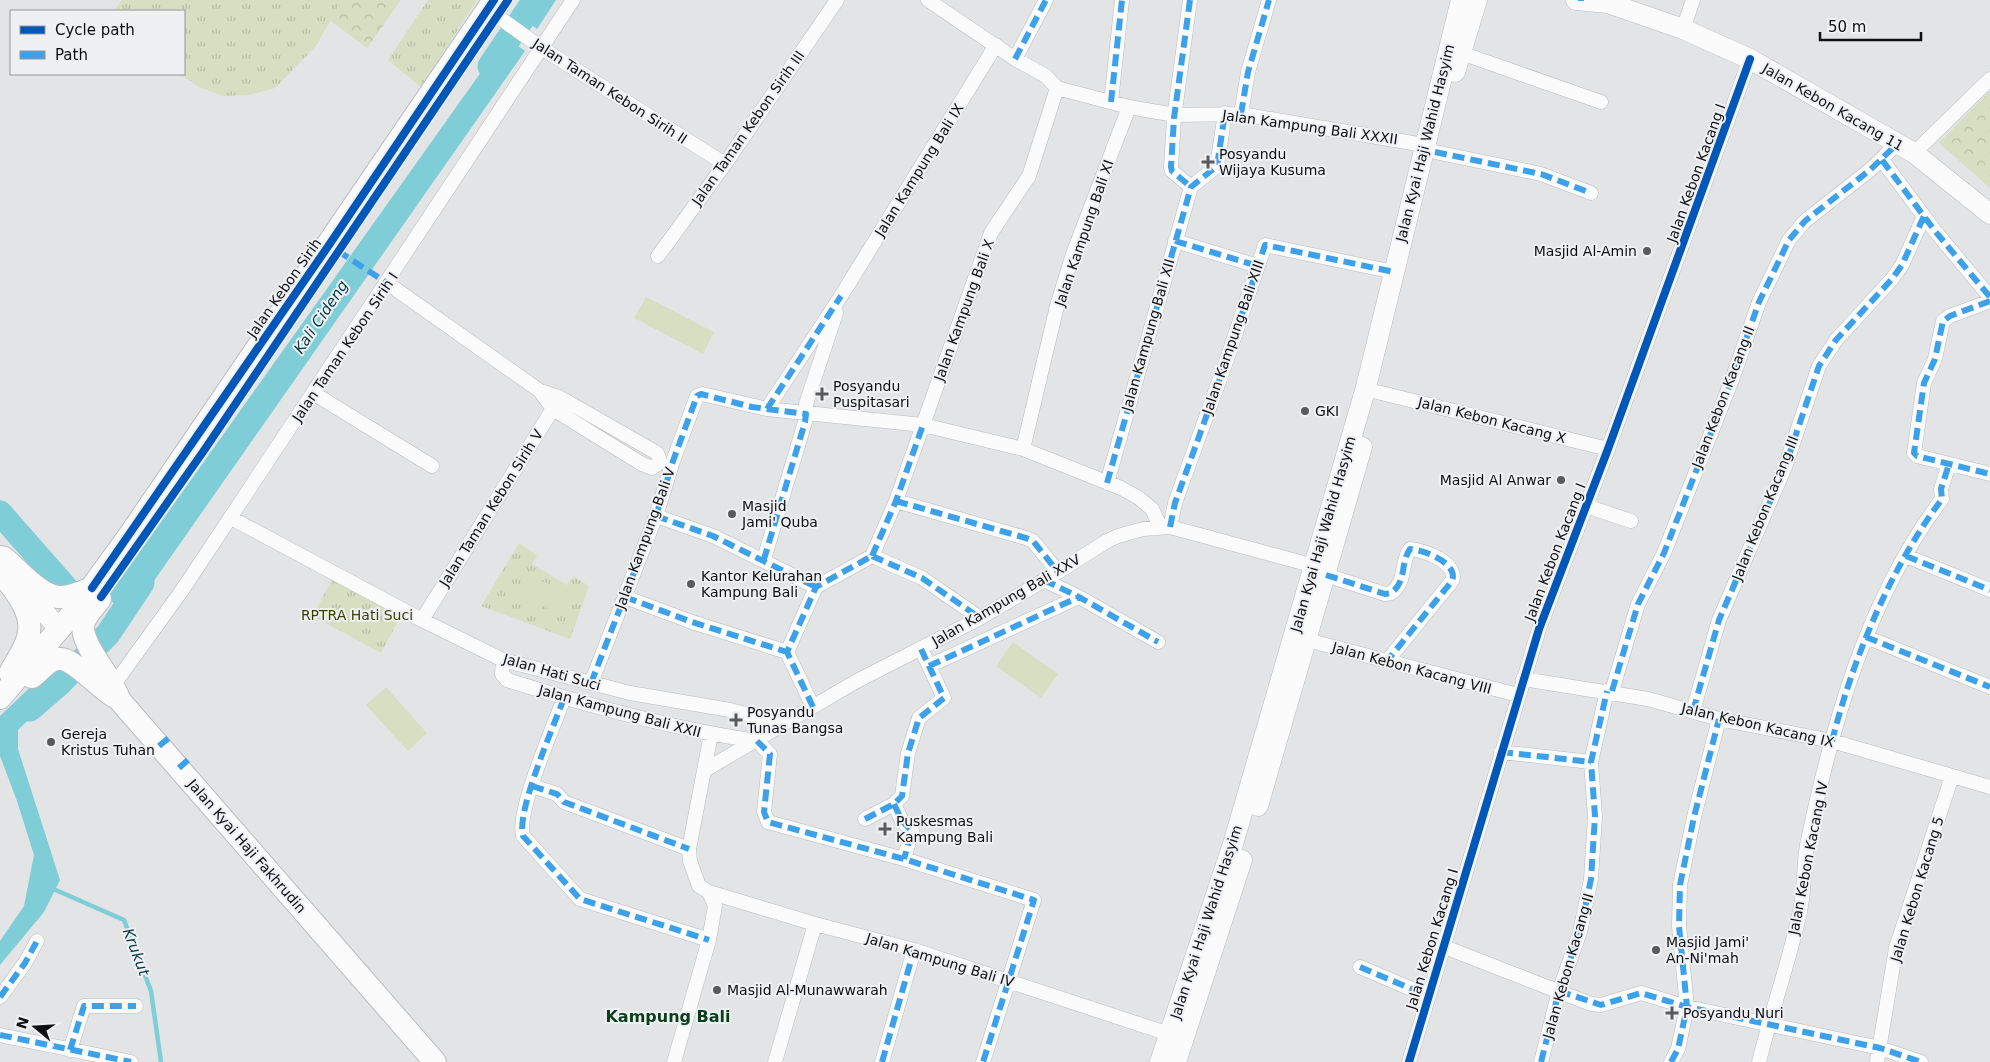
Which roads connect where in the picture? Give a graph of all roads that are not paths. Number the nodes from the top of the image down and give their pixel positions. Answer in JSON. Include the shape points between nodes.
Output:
{"nodes":[{"id":1,"x":574,"y":0,"type":"edge"},
{"id":2,"x":837,"y":0,"type":"edge"},
{"id":3,"x":928,"y":0,"type":"edge"},
{"id":4,"x":1046,"y":0,"type":"edge"},
{"id":5,"x":1122,"y":0,"type":"edge"},
{"id":6,"x":1190,"y":0,"type":"edge"},
{"id":7,"x":1269,"y":0,"type":"edge"},
{"id":8,"x":1461,"y":0,"type":"edge"},
{"id":9,"x":1477,"y":0,"type":"edge"},
{"id":10,"x":1579,"y":0,"type":"edge"},
{"id":11,"x":1693,"y":0,"type":"edge"},
{"id":12,"x":501,"y":9,"type":"edge"},
{"id":13,"x":1682,"y":29,"type":"junction"},
{"id":14,"x":538,"y":45,"type":"junction"},
{"id":15,"x":996,"y":45,"type":"junction"},
{"id":16,"x":1461,"y":53,"type":"junction"},
{"id":17,"x":1016,"y":59,"type":"junction"},
{"id":18,"x":1750,"y":59,"type":"junction"},
{"id":19,"x":1990,"y":79,"type":"edge"},
{"id":20,"x":1057,"y":88,"type":"junction"},
{"id":21,"x":1112,"y":102,"type":"junction"},
{"id":22,"x":1601,"y":102,"type":"dead end"},
{"id":23,"x":1129,"y":107,"type":"junction"},
{"id":24,"x":1225,"y":113,"type":"junction"},
{"id":25,"x":1240,"y":114,"type":"junction"},
{"id":26,"x":1174,"y":115,"type":"junction"},
{"id":27,"x":1429,"y":148,"type":"junction"},
{"id":28,"x":1906,"y":149,"type":"junction"},
{"id":29,"x":1882,"y":160,"type":"junction"},
{"id":30,"x":725,"y":164,"type":"junction"},
{"id":31,"x":1191,"y":187,"type":"junction"},
{"id":32,"x":1591,"y":193,"type":"dead end"},
{"id":33,"x":1990,"y":214,"type":"edge"},
{"id":34,"x":1924,"y":216,"type":"junction"},
{"id":35,"x":1175,"y":242,"type":"junction"},
{"id":36,"x":658,"y":256,"type":"dead end"},
{"id":37,"x":1258,"y":266,"type":"junction"},
{"id":38,"x":1394,"y":272,"type":"junction"},
{"id":39,"x":387,"y":283,"type":"junction"},
{"id":40,"x":842,"y":296,"type":"junction"},
{"id":41,"x":1990,"y":296,"type":"edge"},
{"id":42,"x":1990,"y":301,"type":"edge"},
{"id":43,"x":1377,"y":392,"type":"junction"},
{"id":44,"x":314,"y":393,"type":"junction"},
{"id":45,"x":556,"y":403,"type":"junction"},
{"id":46,"x":767,"y":409,"type":"junction"},
{"id":47,"x":806,"y":414,"type":"junction"},
{"id":48,"x":923,"y":425,"type":"junction"},
{"id":49,"x":1023,"y":449,"type":"junction"},
{"id":50,"x":1608,"y":449,"type":"junction"},
{"id":51,"x":1949,"y":464,"type":"junction"},
{"id":52,"x":432,"y":466,"type":"dead end"},
{"id":53,"x":1990,"y":474,"type":"edge"},
{"id":54,"x":1107,"y":483,"type":"junction"},
{"id":55,"x":1342,"y":497,"type":"junction"},
{"id":56,"x":896,"y":501,"type":"junction"},
{"id":57,"x":1586,"y":506,"type":"junction"},
{"id":58,"x":656,"y":516,"type":"junction"},
{"id":59,"x":231,"y":518,"type":"junction"},
{"id":60,"x":1631,"y":521,"type":"dead end"},
{"id":61,"x":1165,"y":526,"type":"junction"},
{"id":62,"x":872,"y":556,"type":"junction"},
{"id":63,"x":1906,"y":556,"type":"junction"},
{"id":64,"x":0,"y":559,"type":"edge"},
{"id":65,"x":764,"y":559,"type":"junction"},
{"id":66,"x":1322,"y":570,"type":"junction"},
{"id":67,"x":0,"y":571,"type":"edge"},
{"id":68,"x":1058,"y":572,"type":"junction"},
{"id":69,"x":1044,"y":580,"type":"junction"},
{"id":70,"x":816,"y":587,"type":"junction"},
{"id":71,"x":1990,"y":590,"type":"edge"},
{"id":72,"x":626,"y":597,"type":"junction"},
{"id":73,"x":1079,"y":597,"type":"junction"},
{"id":74,"x":980,"y":618,"type":"junction"},
{"id":75,"x":80,"y":619,"type":"junction"},
{"id":76,"x":422,"y":620,"type":"junction"},
{"id":77,"x":59,"y":629,"type":"junction"},
{"id":78,"x":1866,"y":637,"type":"junction"},
{"id":79,"x":1307,"y":640,"type":"junction"},
{"id":80,"x":1158,"y":642,"type":"dead end"},
{"id":81,"x":787,"y":652,"type":"junction"},
{"id":82,"x":925,"y":658,"type":"junction"},
{"id":83,"x":503,"y":660,"type":"junction"},
{"id":84,"x":1387,"y":661,"type":"junction"},
{"id":85,"x":1523,"y":678,"type":"junction"},
{"id":86,"x":592,"y":683,"type":"junction"},
{"id":87,"x":1990,"y":687,"type":"edge"},
{"id":88,"x":114,"y":691,"type":"junction"},
{"id":89,"x":1609,"y":691,"type":"junction"},
{"id":90,"x":1518,"y":695,"type":"junction"},
{"id":91,"x":0,"y":698,"type":"edge"},
{"id":92,"x":564,"y":698,"type":"junction"},
{"id":93,"x":813,"y":707,"type":"junction"},
{"id":94,"x":1692,"y":710,"type":"junction"},
{"id":95,"x":1719,"y":719,"type":"junction"},
{"id":96,"x":784,"y":723,"type":"junction"},
{"id":97,"x":711,"y":734,"type":"junction"},
{"id":98,"x":757,"y":741,"type":"junction"},
{"id":99,"x":1832,"y":741,"type":"junction"},
{"id":100,"x":1502,"y":752,"type":"junction"},
{"id":101,"x":1591,"y":762,"type":"junction"},
{"id":102,"x":705,"y":770,"type":"junction"},
{"id":103,"x":1952,"y":776,"type":"junction"},
{"id":104,"x":532,"y":786,"type":"junction"},
{"id":105,"x":1990,"y":787,"type":"edge"},
{"id":106,"x":894,"y":804,"type":"junction"},
{"id":107,"x":865,"y":819,"type":"dead end"},
{"id":108,"x":689,"y":849,"type":"junction"},
{"id":109,"x":904,"y":859,"type":"junction"},
{"id":110,"x":709,"y":892,"type":"junction"},
{"id":111,"x":815,"y":924,"type":"junction"},
{"id":112,"x":37,"y":940,"type":"dead end"},
{"id":113,"x":709,"y":940,"type":"junction"},
{"id":114,"x":1442,"y":946,"type":"junction"},
{"id":115,"x":914,"y":950,"type":"junction"},
{"id":116,"x":1360,"y":967,"type":"dead end"},
{"id":117,"x":1010,"y":980,"type":"junction"},
{"id":118,"x":1559,"y":991,"type":"junction"},
{"id":119,"x":1428,"y":996,"type":"junction"},
{"id":120,"x":0,"y":997,"type":"edge"},
{"id":121,"x":136,"y":1006,"type":"dead end"},
{"id":122,"x":1687,"y":1007,"type":"junction"},
{"id":123,"x":1768,"y":1023,"type":"junction"},
{"id":124,"x":1169,"y":1034,"type":"junction"},
{"id":125,"x":0,"y":1035,"type":"edge"},
{"id":126,"x":70,"y":1050,"type":"junction"},
{"id":127,"x":1878,"y":1055,"type":"edge"},
{"id":128,"x":97,"y":1059,"type":"edge"},
{"id":129,"x":130,"y":1062,"type":"edge"},
{"id":130,"x":436,"y":1062,"type":"edge"},
{"id":131,"x":674,"y":1062,"type":"edge"},
{"id":132,"x":775,"y":1062,"type":"edge"},
{"id":133,"x":882,"y":1062,"type":"edge"},
{"id":134,"x":983,"y":1062,"type":"edge"},
{"id":135,"x":1160,"y":1062,"type":"edge"},
{"id":136,"x":1176,"y":1062,"type":"edge"},
{"id":137,"x":1409,"y":1062,"type":"edge"},
{"id":138,"x":1541,"y":1062,"type":"edge"},
{"id":139,"x":1671,"y":1062,"type":"edge"},
{"id":140,"x":1759,"y":1062,"type":"edge"},
{"id":141,"x":1921,"y":1062,"type":"edge"}],
"edges":[{"from":1,"to":14,"type":"street","name":"Jalan Taman Kebon Sirih I"},
{"from":2,"to":30,"type":"street","name":"Jalan Taman Kebon Sirih III"},
{"from":3,"to":15,"type":"street","name":"Jalan Kampung Bali XXXII"},
{"from":4,"to":17,"type":"street"},
{"from":5,"to":21,"type":"street"},
{"from":6,"to":26,"type":"street"},
{"from":7,"to":25,"type":"street","via":[[1252,56]]},
{"from":8,"to":27,"type":"main road","name":"Jalan Kyai Haji Wahid Hasyim"},
{"from":9,"to":16,"type":"main road","name":"Jalan Kyai Haji Wahid Hasyim"},
{"from":10,"to":13,"type":"main road","name":"Jalan Kebon Kacang 11","via":[[1608,3]]},
{"from":11,"to":13,"type":"street"},
{"from":12,"to":14,"type":"street","name":"Jalan Taman Kebon Sirih II"},
{"from":12,"to":75,"type":"main road","name":"Jalan Kebon Sirih","via":[[329,245]]},
{"from":13,"to":18,"type":"main road","name":"Jalan Kebon Kacang 11"},
{"from":14,"to":30,"type":"street","name":"Jalan Taman Kebon Sirih II"},
{"from":14,"to":39,"type":"street","name":"Jalan Taman Kebon Sirih I"},
{"from":15,"to":17,"type":"street","name":"Jalan Kampung Bali XXXII"},
{"from":15,"to":40,"type":"street","name":"Jalan Kampung Bali IX"},
{"from":16,"to":22,"type":"street"},
{"from":16,"to":27,"type":"main road","name":"Jalan Kyai Haji Wahid Hasyim"},
{"from":17,"to":20,"type":"street","name":"Jalan Kampung Bali XXXII","via":[[1046,76]]},
{"from":18,"to":28,"type":"main road","name":"Jalan Kebon Kacang 11"},
{"from":18,"to":50,"type":"street","name":"Jalan Kebon Kacang I"},
{"from":19,"to":28,"type":"street","name":"Jalan Kebon Kacang II"},
{"from":20,"to":21,"type":"street","name":"Jalan Kampung Bali XXXII"},
{"from":20,"to":48,"type":"street","name":"Jalan Kampung Bali X","via":[[1029,176],[992,232]]},
{"from":21,"to":23,"type":"street","name":"Jalan Kampung Bali XXXII"},
{"from":23,"to":26,"type":"street","name":"Jalan Kampung Bali XXXII"},
{"from":23,"to":49,"type":"street","name":"Jalan Kampung Bali XI","via":[[1057,306]]},
{"from":24,"to":25,"type":"street","name":"Jalan Kampung Bali XXXII"},
{"from":24,"to":26,"type":"street","name":"Jalan Kampung Bali XXXII"},
{"from":24,"to":31,"type":"street","via":[[1217,166]]},
{"from":25,"to":27,"type":"street","name":"Jalan Kampung Bali XXXII"},
{"from":26,"to":31,"type":"street","via":[[1171,169]]},
{"from":27,"to":32,"type":"street","name":"Jalan Kampung Bali XXXII","via":[[1542,174]]},
{"from":27,"to":38,"type":"main road","name":"Jalan Kyai Haji Wahid Hasyim"},
{"from":27,"to":43,"type":"main road","name":"Jalan Kyai Haji Wahid Hasyim"},
{"from":28,"to":29,"type":"street","name":"Jalan Kebon Kacang II"},
{"from":28,"to":33,"type":"main road","name":"Jalan Kebon Kacang 11"},
{"from":29,"to":34,"type":"street"},
{"from":29,"to":89,"type":"street","name":"Jalan Kebon Kacang II","via":[[1805,221],[1785,247],[1759,302],[1664,553],[1638,604]]},
{"from":30,"to":36,"type":"street","name":"Jalan Taman Kebon Sirih III"},
{"from":31,"to":35,"type":"street","name":"Jalan Kampung Bali XII"},
{"from":34,"to":41,"type":"street"},
{"from":34,"to":94,"type":"street","name":"Jalan Kebon Kacang III","via":[[1908,255],[1897,272],[1836,340],[1819,366],[1786,467],[1719,620]]},
{"from":35,"to":37,"type":"street"},
{"from":35,"to":54,"type":"street","name":"Jalan Kampung Bali XII"},
{"from":37,"to":38,"type":"street","name":"Jalan Kampung Bali XIII","via":[[1267,244]]},
{"from":37,"to":61,"type":"street","name":"Jalan Kampung Bali XIII","via":[[1228,359]]},
{"from":38,"to":55,"type":"main road","name":"Jalan Kyai Haji Wahid Hasyim"},
{"from":39,"to":44,"type":"street","name":"Jalan Taman Kebon Sirih I"},
{"from":39,"to":45,"type":"street"},
{"from":40,"to":46,"type":"street","name":"Jalan Kampung Bali IX"},
{"from":40,"to":47,"type":"street","name":"Jalan Kampung Bali IX","via":[[806,404]]},
{"from":42,"to":51,"type":"street","via":[[1950,316],[1944,322],[1924,383],[1914,453]]},
{"from":43,"to":50,"type":"street","name":"Jalan Kebon Kacang X"},
{"from":43,"to":55,"type":"main road","name":"Jalan Kyai Haji Wahid Hasyim"},
{"from":44,"to":52,"type":"street"},
{"from":44,"to":59,"type":"street","name":"Jalan Taman Kebon Sirih I"},
{"from":45,"to":45,"type":"street","via":[[657,453],[658,464],[652,468],[642,464]]},
{"from":45,"to":76,"type":"street","name":"Jalan Taman Kebon Sirih V"},
{"from":46,"to":47,"type":"street"},
{"from":46,"to":58,"type":"street","name":"Jalan Kampung Bali V","via":[[697,396]]},
{"from":47,"to":48,"type":"street"},
{"from":47,"to":65,"type":"street","name":"Jalan Kampung Bali IX"},
{"from":48,"to":49,"type":"street"},
{"from":48,"to":56,"type":"street","name":"Jalan Kampung Bali X"},
{"from":49,"to":54,"type":"street"},
{"from":50,"to":57,"type":"street","name":"Jalan Kebon Kacang I"},
{"from":51,"to":53,"type":"street"},
{"from":51,"to":63,"type":"street","name":"Jalan Kebon Kacang IV","via":[[1941,489],[1942,499],[1918,532]]},
{"from":54,"to":61,"type":"street","via":[[1140,498]]},
{"from":55,"to":66,"type":"main road","name":"Jalan Kyai Haji Wahid Hasyim"},
{"from":56,"to":62,"type":"street","name":"Jalan Kampung Bali X"},
{"from":56,"to":68,"type":"street","via":[[1033,541]]},
{"from":57,"to":60,"type":"street"},
{"from":57,"to":85,"type":"street","name":"Jalan Kebon Kacang I"},
{"from":58,"to":65,"type":"street"},
{"from":58,"to":72,"type":"street","name":"Jalan Kampung Bali V"},
{"from":59,"to":76,"type":"street","name":"Jalan Hati Suci"},
{"from":59,"to":88,"type":"street","name":"Jalan Taman Kebon Sirih I"},
{"from":61,"to":66,"type":"street","name":"Jalan Kampung Bali XXV"},
{"from":61,"to":68,"type":"street","name":"Jalan Kampung Bali XXV","via":[[1143,529],[1107,541]]},
{"from":62,"to":70,"type":"street"},
{"from":62,"to":74,"type":"street","via":[[922,578]]},
{"from":63,"to":71,"type":"street"},
{"from":63,"to":78,"type":"street","name":"Jalan Kebon Kacang IV"},
{"from":64,"to":75,"type":"main road","via":[[4,558],[48,593],[59,597]]},
{"from":64,"to":77,"type":"main road"},
{"from":65,"to":70,"type":"street"},
{"from":66,"to":79,"type":"main road","name":"Jalan Kyai Haji Wahid Hasyim"},
{"from":66,"to":84,"type":"street","name":"Jalan Kampung Bali XXV","via":[[1390,594],[1400,584],[1410,549],[1451,567],[1454,572],[1452,581]]},
{"from":66,"to":124,"type":"main road","name":"Jalan Kyai Haji Wahid Hasyim"},
{"from":67,"to":91,"type":"main road","via":[[21,598],[29,629],[25,645]]},
{"from":68,"to":69,"type":"street","name":"Jalan Kampung Bali XXV"},
{"from":69,"to":73,"type":"street"},
{"from":69,"to":74,"type":"street","name":"Jalan Kampung Bali XXV"},
{"from":70,"to":81,"type":"street"},
{"from":72,"to":81,"type":"street"},
{"from":72,"to":86,"type":"street","name":"Jalan Kampung Bali V"},
{"from":73,"to":80,"type":"street"},
{"from":73,"to":82,"type":"street"},
{"from":74,"to":82,"type":"street","name":"Jalan Kampung Bali XXV"},
{"from":75,"to":77,"type":"main road","name":"Jalan Kebon Sirih"},
{"from":75,"to":77,"type":"main road"},
{"from":75,"to":88,"type":"main road","name":"Jalan Kyai Haji Fakhrudin","via":[[92,668],[107,694]]},
{"from":75,"to":91,"type":"main road","via":[[54,660]]},
{"from":76,"to":83,"type":"street","name":"Jalan Hati Suci"},
{"from":77,"to":91,"type":"main road","name":"Jalan Kebon Sirih"},
{"from":78,"to":87,"type":"street"},
{"from":78,"to":99,"type":"street","name":"Jalan Kebon Kacang IV"},
{"from":79,"to":84,"type":"street","name":"Jalan Kebon Kacang VIII"},
{"from":79,"to":136,"type":"main road","name":"Jalan Kyai Haji Wahid Hasyim","via":[[1213,952]]},
{"from":81,"to":93,"type":"street"},
{"from":82,"to":93,"type":"street","name":"Jalan Kampung Bali XXV","via":[[855,682]]},
{"from":82,"to":106,"type":"street","via":[[944,698],[919,718],[908,753],[902,796]]},
{"from":83,"to":86,"type":"street","name":"Jalan Hati Suci"},
{"from":83,"to":92,"type":"street","name":"Jalan Kampung Bali XXII","via":[[502,674],[507,680]]},
{"from":84,"to":90,"type":"street","name":"Jalan Kebon Kacang VIII"},
{"from":85,"to":89,"type":"street","name":"Jalan Kebon Kacang IX"},
{"from":85,"to":90,"type":"street","name":"Jalan Kebon Kacang I"},
{"from":86,"to":96,"type":"street","name":"Jalan Hati Suci"},
{"from":88,"to":130,"type":"main road","name":"Jalan Kyai Haji Fakhrudin"},
{"from":89,"to":94,"type":"street","name":"Jalan Kebon Kacang IX"},
{"from":89,"to":101,"type":"street","name":"Jalan Kebon Kacang II"},
{"from":90,"to":100,"type":"street","name":"Jalan Kebon Kacang I"},
{"from":92,"to":97,"type":"street","name":"Jalan Kampung Bali XXII"},
{"from":92,"to":104,"type":"street"},
{"from":93,"to":96,"type":"street","name":"Jalan Kampung Bali XXV"},
{"from":94,"to":95,"type":"street","name":"Jalan Kebon Kacang IX"},
{"from":95,"to":99,"type":"street","name":"Jalan Kebon Kacang IX"},
{"from":95,"to":122,"type":"street","via":[[1680,884],[1679,916]]},
{"from":96,"to":98,"type":"street","name":"Jalan Kampung Bali XXV"},
{"from":97,"to":98,"type":"street","name":"Jalan Kampung Bali XXII"},
{"from":97,"to":102,"type":"street"},
{"from":98,"to":102,"type":"street","name":"Jalan Kampung Bali XXV"},
{"from":98,"to":109,"type":"street","via":[[770,754],[764,812],[768,822]]},
{"from":99,"to":103,"type":"street","name":"Jalan Kebon Kacang IX"},
{"from":99,"to":123,"type":"street","name":"Jalan Kebon Kacang IV","via":[[1804,864],[1799,916]]},
{"from":100,"to":101,"type":"street"},
{"from":100,"to":114,"type":"street","name":"Jalan Kebon Kacang I"},
{"from":101,"to":118,"type":"street","name":"Jalan Kebon Kacang II","via":[[1594,816],[1592,879],[1580,932]]},
{"from":102,"to":108,"type":"street"},
{"from":103,"to":105,"type":"street","name":"Jalan Kebon Kacang IX"},
{"from":103,"to":127,"type":"street","name":"Jalan Kebon Kacang 5","via":[[1896,948]]},
{"from":104,"to":108,"type":"street","via":[[557,794],[564,802]]},
{"from":104,"to":113,"type":"street","via":[[522,823],[523,836],[580,899]]},
{"from":106,"to":107,"type":"street"},
{"from":106,"to":109,"type":"street","via":[[902,821],[912,831]]},
{"from":108,"to":110,"type":"street","via":[[699,886]]},
{"from":109,"to":117,"type":"street","via":[[1034,900]]},
{"from":110,"to":111,"type":"street","name":"Jalan Kampung Bali IV"},
{"from":110,"to":113,"type":"street","via":[[714,906]]},
{"from":111,"to":115,"type":"street","name":"Jalan Kampung Bali IV"},
{"from":111,"to":132,"type":"street"},
{"from":112,"to":120,"type":"street"},
{"from":113,"to":131,"type":"street"},
{"from":114,"to":118,"type":"street"},
{"from":114,"to":119,"type":"street","name":"Jalan Kebon Kacang I"},
{"from":115,"to":117,"type":"street","name":"Jalan Kampung Bali IV"},
{"from":115,"to":133,"type":"street"},
{"from":116,"to":119,"type":"street"},
{"from":117,"to":124,"type":"street","name":"Jalan Kampung Bali IV"},
{"from":117,"to":134,"type":"street"},
{"from":118,"to":122,"type":"street","via":[[1602,1005],[1641,992]]},
{"from":118,"to":138,"type":"street","name":"Jalan Kebon Kacang II"},
{"from":119,"to":137,"type":"street","name":"Jalan Kebon Kacang I"},
{"from":121,"to":126,"type":"street","via":[[84,1006]]},
{"from":122,"to":123,"type":"street"},
{"from":122,"to":139,"type":"street","via":[[1678,1049]]},
{"from":123,"to":127,"type":"street"},
{"from":123,"to":140,"type":"street","name":"Jalan Kebon Kacang IV"},
{"from":124,"to":135,"type":"main road","name":"Jalan Kyai Haji Wahid Hasyim"},
{"from":125,"to":126,"type":"street"},
{"from":126,"to":128,"type":"street"},
{"from":127,"to":141,"type":"street"},
{"from":128,"to":129,"type":"street"}]}
